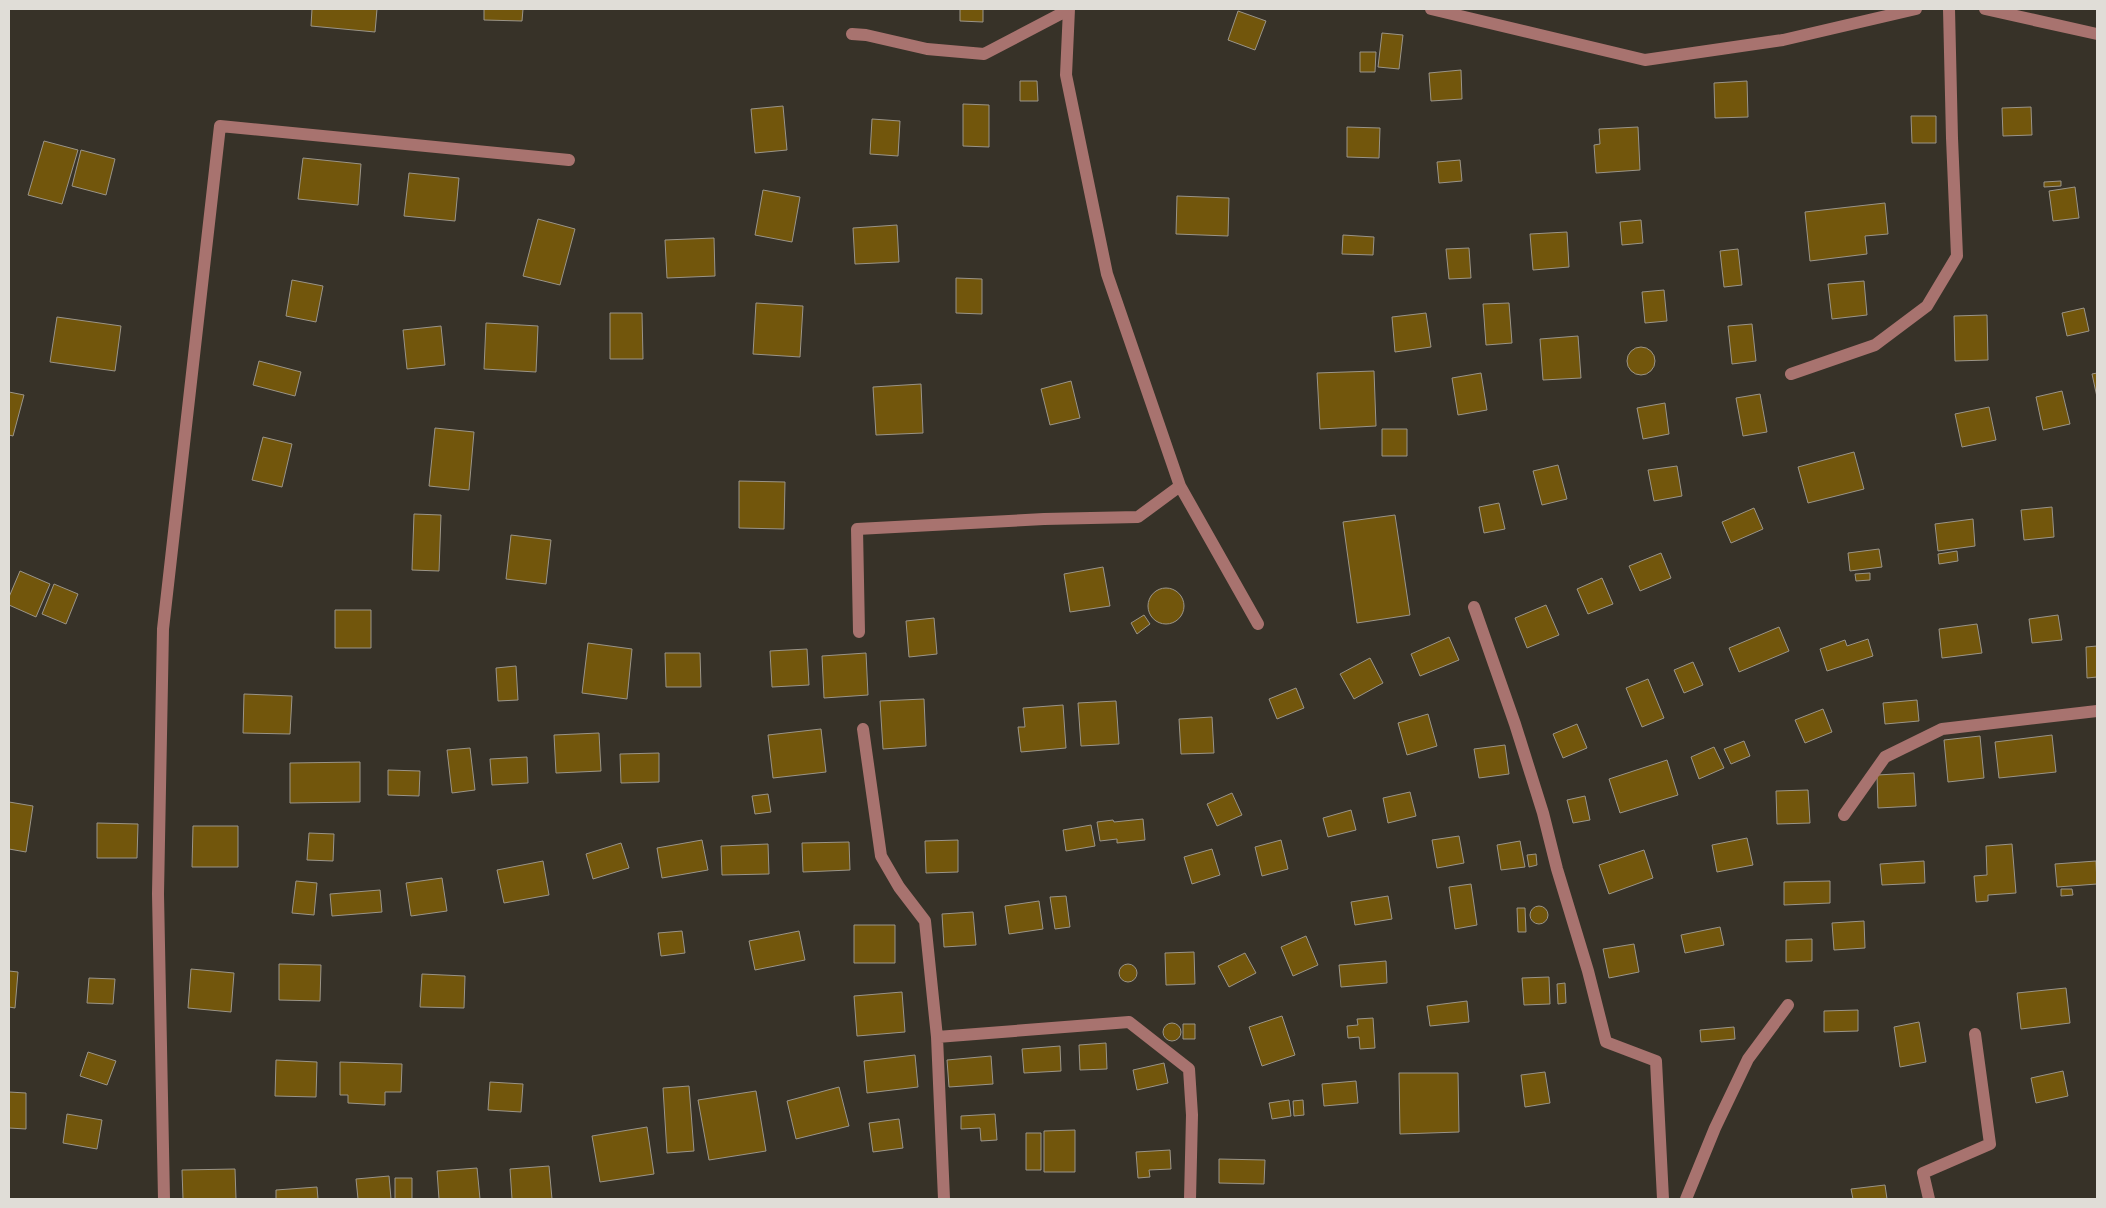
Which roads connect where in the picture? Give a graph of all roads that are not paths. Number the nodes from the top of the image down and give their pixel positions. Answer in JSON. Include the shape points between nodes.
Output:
{"nodes":[{"id":1,"x":1431,"y":9,"type":"edge"},
{"id":2,"x":1916,"y":9,"type":"edge"},
{"id":3,"x":1949,"y":9,"type":"edge"},
{"id":4,"x":1984,"y":9,"type":"edge"},
{"id":5,"x":1069,"y":10,"type":"edge"},
{"id":6,"x":852,"y":34,"type":"dead end"},
{"id":7,"x":2097,"y":34,"type":"edge"},
{"id":8,"x":569,"y":160,"type":"dead end"},
{"id":9,"x":1791,"y":374,"type":"dead end"},
{"id":10,"x":1180,"y":486,"type":"junction"},
{"id":11,"x":1474,"y":607,"type":"dead end"},
{"id":12,"x":1258,"y":624,"type":"dead end"},
{"id":13,"x":859,"y":632,"type":"dead end"},
{"id":14,"x":2097,"y":711,"type":"edge"},
{"id":15,"x":863,"y":729,"type":"dead end"},
{"id":16,"x":1844,"y":815,"type":"dead end"},
{"id":17,"x":1788,"y":1005,"type":"dead end"},
{"id":18,"x":1975,"y":1034,"type":"dead end"},
{"id":19,"x":937,"y":1038,"type":"junction"},
{"id":20,"x":164,"y":1199,"type":"edge"},
{"id":21,"x":944,"y":1199,"type":"edge"},
{"id":22,"x":1190,"y":1199,"type":"edge"},
{"id":23,"x":1663,"y":1199,"type":"edge"},
{"id":24,"x":1686,"y":1199,"type":"edge"},
{"id":25,"x":1929,"y":1199,"type":"edge"}],
"edges":[{"from":1,"to":2,"type":"street","via":[[1644,60],[1783,40]]},
{"from":3,"to":9,"type":"street","via":[[1957,256],[1927,306],[1875,345]]},
{"from":4,"to":7,"type":"street"},
{"from":5,"to":6,"type":"street","via":[[984,54],[927,49]]},
{"from":5,"to":10,"type":"street","via":[[1066,75],[1107,274]]},
{"from":8,"to":20,"type":"street","via":[[220,126],[163,629],[158,894]]},
{"from":10,"to":12,"type":"street"},
{"from":10,"to":13,"type":"street","via":[[1138,518],[857,528]]},
{"from":11,"to":23,"type":"street","via":[[1543,813],[1606,1042],[1656,1062]]},
{"from":14,"to":16,"type":"street","via":[[1942,729],[1885,757]]},
{"from":15,"to":19,"type":"street","via":[[881,856],[925,921]]},
{"from":17,"to":24,"type":"street","via":[[1748,1059]]},
{"from":18,"to":25,"type":"street","via":[[1990,1144],[1923,1173]]},
{"from":19,"to":21,"type":"street"},
{"from":19,"to":22,"type":"street","via":[[1129,1022],[1188,1069],[1192,1115]]}]}
